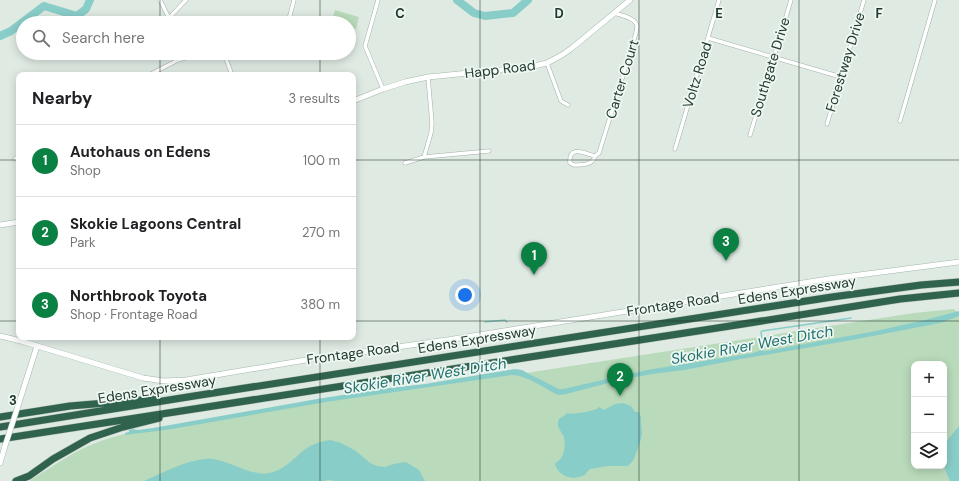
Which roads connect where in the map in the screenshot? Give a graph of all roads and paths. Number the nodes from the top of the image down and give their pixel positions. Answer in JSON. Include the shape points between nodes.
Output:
{"nodes":[{"id":1,"x":160,"y":0,"type":"edge"},
{"id":2,"x":186,"y":0,"type":"edge"},
{"id":3,"x":294,"y":0,"type":"edge"},
{"id":4,"x":378,"y":0,"type":"edge"},
{"id":5,"x":630,"y":0,"type":"edge"},
{"id":6,"x":719,"y":0,"type":"edge"},
{"id":7,"x":791,"y":0,"type":"edge"},
{"id":8,"x":864,"y":0,"type":"edge"},
{"id":9,"x":935,"y":0,"type":"edge"},
{"id":10,"x":614,"y":13,"type":"junction"},
{"id":11,"x":168,"y":16,"type":"edge"},
{"id":12,"x":171,"y":16,"type":"edge"},
{"id":13,"x":290,"y":16,"type":"edge"},
{"id":14,"x":708,"y":38,"type":"junction"},
{"id":15,"x":774,"y":57,"type":"junction"},
{"id":16,"x":178,"y":60,"type":"edge"},
{"id":17,"x":226,"y":60,"type":"edge"},
{"id":18,"x":547,"y":63,"type":"junction"},
{"id":19,"x":155,"y":72,"type":"edge"},
{"id":20,"x":231,"y":72,"type":"edge"},
{"id":21,"x":428,"y":77,"type":"junction"},
{"id":22,"x":841,"y":77,"type":"junction"},
{"id":23,"x":383,"y":89,"type":"junction"},
{"id":24,"x":356,"y":100,"type":"edge"},
{"id":25,"x":568,"y":105,"type":"dead end"},
{"id":26,"x":900,"y":121,"type":"dead end"},
{"id":27,"x":827,"y":124,"type":"dead end"},
{"id":28,"x":750,"y":135,"type":"dead end"},
{"id":29,"x":675,"y":149,"type":"dead end"},
{"id":30,"x":489,"y":151,"type":"dead end"},
{"id":31,"x":595,"y":156,"type":"junction"},
{"id":32,"x":424,"y":157,"type":"junction"},
{"id":33,"x":405,"y":163,"type":"dead end"},
{"id":34,"x":16,"y":222,"type":"edge"},
{"id":35,"x":0,"y":225,"type":"edge"},
{"id":36,"x":959,"y":262,"type":"edge"},
{"id":37,"x":959,"y":282,"type":"edge"},
{"id":38,"x":959,"y":293,"type":"edge"},
{"id":39,"x":0,"y":336,"type":"edge"},
{"id":40,"x":16,"y":340,"type":"edge"},
{"id":41,"x":17,"y":340,"type":"edge"},
{"id":42,"x":37,"y":346,"type":"junction"},
{"id":43,"x":194,"y":396,"type":"junction"},
{"id":44,"x":195,"y":408,"type":"junction"},
{"id":45,"x":0,"y":417,"type":"edge"},
{"id":46,"x":0,"y":428,"type":"edge"},
{"id":47,"x":0,"y":439,"type":"edge"},
{"id":48,"x":0,"y":463,"type":"edge"},
{"id":49,"x":16,"y":481,"type":"edge"}],
"edges":[{"from":1,"to":11,"type":"street"},
{"from":2,"to":12,"type":"street"},
{"from":3,"to":13,"type":"street"},
{"from":4,"to":23,"type":"street","via":[[365,46]]},
{"from":5,"to":10,"type":"main road","name":"Happ Road"},
{"from":6,"to":14,"type":"street","name":"Voltz Road"},
{"from":7,"to":15,"type":"street","name":"Southgate Drive"},
{"from":8,"to":22,"type":"street","name":"Forestway Drive"},
{"from":9,"to":26,"type":"street"},
{"from":10,"to":18,"type":"main road","name":"Happ Road","via":[[572,48]]},
{"from":10,"to":31,"type":"street","name":"Carter Court","via":[[632,19],[637,26],[599,153]]},
{"from":14,"to":15,"type":"street"},
{"from":14,"to":29,"type":"street","name":"Voltz Road"},
{"from":15,"to":22,"type":"street"},
{"from":15,"to":28,"type":"street","name":"Southgate Drive"},
{"from":16,"to":19,"type":"street"},
{"from":17,"to":20,"type":"street"},
{"from":18,"to":21,"type":"main road","name":"Happ Road"},
{"from":18,"to":25,"type":"street","via":[[561,101]]},
{"from":21,"to":23,"type":"main road","name":"Happ Road"},
{"from":21,"to":32,"type":"street","via":[[432,123]]},
{"from":22,"to":27,"type":"street","name":"Forestway Drive"},
{"from":23,"to":24,"type":"main road","name":"Happ Road"},
{"from":30,"to":32,"type":"street"},
{"from":31,"to":31,"type":"street","via":[[590,163],[574,165],[570,162],[572,154],[576,151]]},
{"from":32,"to":33,"type":"street"},
{"from":34,"to":35,"type":"main road"},
{"from":36,"to":42,"type":"main road","name":"Frontage Road","via":[[828,279],[186,380],[143,378]]},
{"from":37,"to":43,"type":"highway","name":"Edens Expressway","via":[[832,297]]},
{"from":38,"to":44,"type":"highway","name":"Edens Expressway","via":[[900,299]]},
{"from":39,"to":40,"type":"main road","name":"Frontage Road"},
{"from":41,"to":42,"type":"main road","name":"Frontage Road"},
{"from":42,"to":48,"type":"main road","bridge":true},
{"from":43,"to":45,"type":"highway","via":[[70,406]]},
{"from":43,"to":46,"type":"highway","name":"Edens Expressway"},
{"from":44,"to":47,"type":"highway","name":"Edens Expressway"},
{"from":44,"to":49,"type":"highway","via":[[90,438],[53,459],[30,476]]}]}
